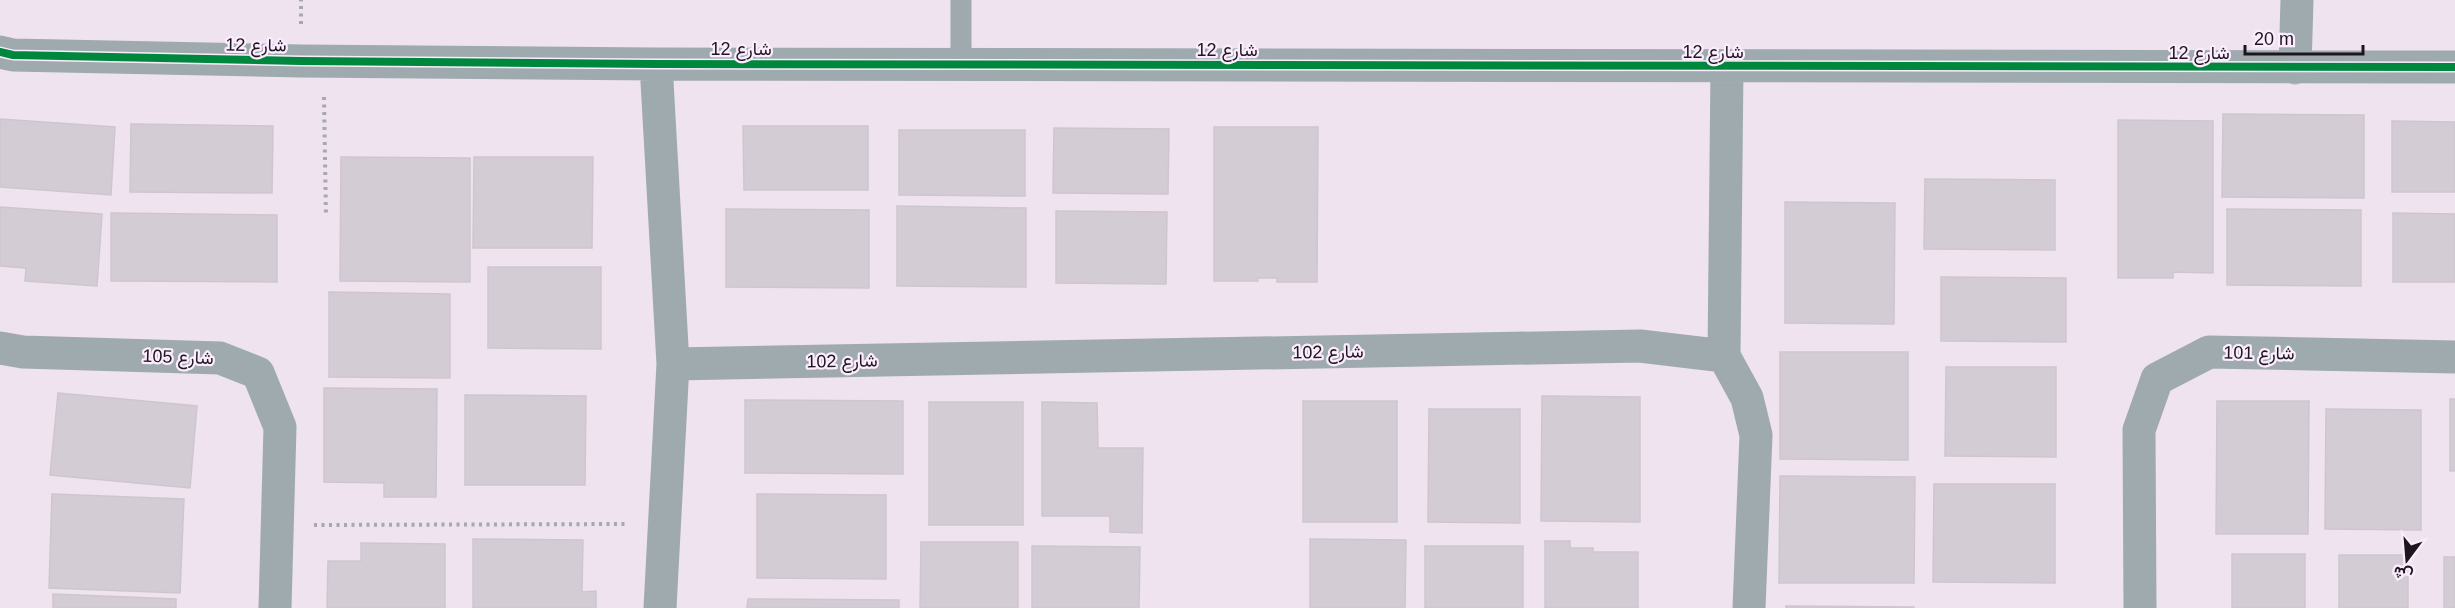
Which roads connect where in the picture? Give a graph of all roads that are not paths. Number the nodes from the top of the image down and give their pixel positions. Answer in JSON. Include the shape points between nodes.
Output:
{"nodes":[{"id":1,"x":961,"y":0,"type":"edge"},
{"id":2,"x":2297,"y":0,"type":"edge"},
{"id":3,"x":0,"y":52,"type":"edge"},
{"id":4,"x":656,"y":64,"type":"junction"},
{"id":5,"x":961,"y":64,"type":"junction"},
{"id":6,"x":1727,"y":67,"type":"junction"},
{"id":7,"x":2455,"y":67,"type":"edge"},
{"id":8,"x":2295,"y":68,"type":"junction"},
{"id":9,"x":0,"y":348,"type":"edge"},
{"id":10,"x":1724,"y":356,"type":"junction"},
{"id":11,"x":2455,"y":357,"type":"edge"},
{"id":12,"x":673,"y":364,"type":"junction"},
{"id":13,"x":275,"y":608,"type":"edge"},
{"id":14,"x":660,"y":608,"type":"edge"},
{"id":15,"x":1749,"y":608,"type":"edge"},
{"id":16,"x":2140,"y":608,"type":"edge"}],
"edges":[{"from":1,"to":5,"type":"lane"},
{"from":2,"to":8,"type":"street"},
{"from":3,"to":4,"type":"street","name":"شارع 12","via":[[13,56]]},
{"from":4,"to":5,"type":"street","name":"شارع 12"},
{"from":4,"to":12,"type":"street"},
{"from":5,"to":6,"type":"street","name":"شارع 12"},
{"from":6,"to":8,"type":"street","name":"شارع 12"},
{"from":6,"to":10,"type":"street"},
{"from":7,"to":8,"type":"street","name":"شارع 12"},
{"from":9,"to":13,"type":"street","name":"شارع 105","via":[[220,358],[258,373],[280,427]]},
{"from":10,"to":12,"type":"street","name":"شارع 102","via":[[1640,346]]},
{"from":10,"to":15,"type":"street","via":[[1747,398],[1756,435]]},
{"from":11,"to":16,"type":"street","name":"شارع 101","via":[[2209,352],[2157,379],[2139,430]]},
{"from":12,"to":14,"type":"street"}]}
